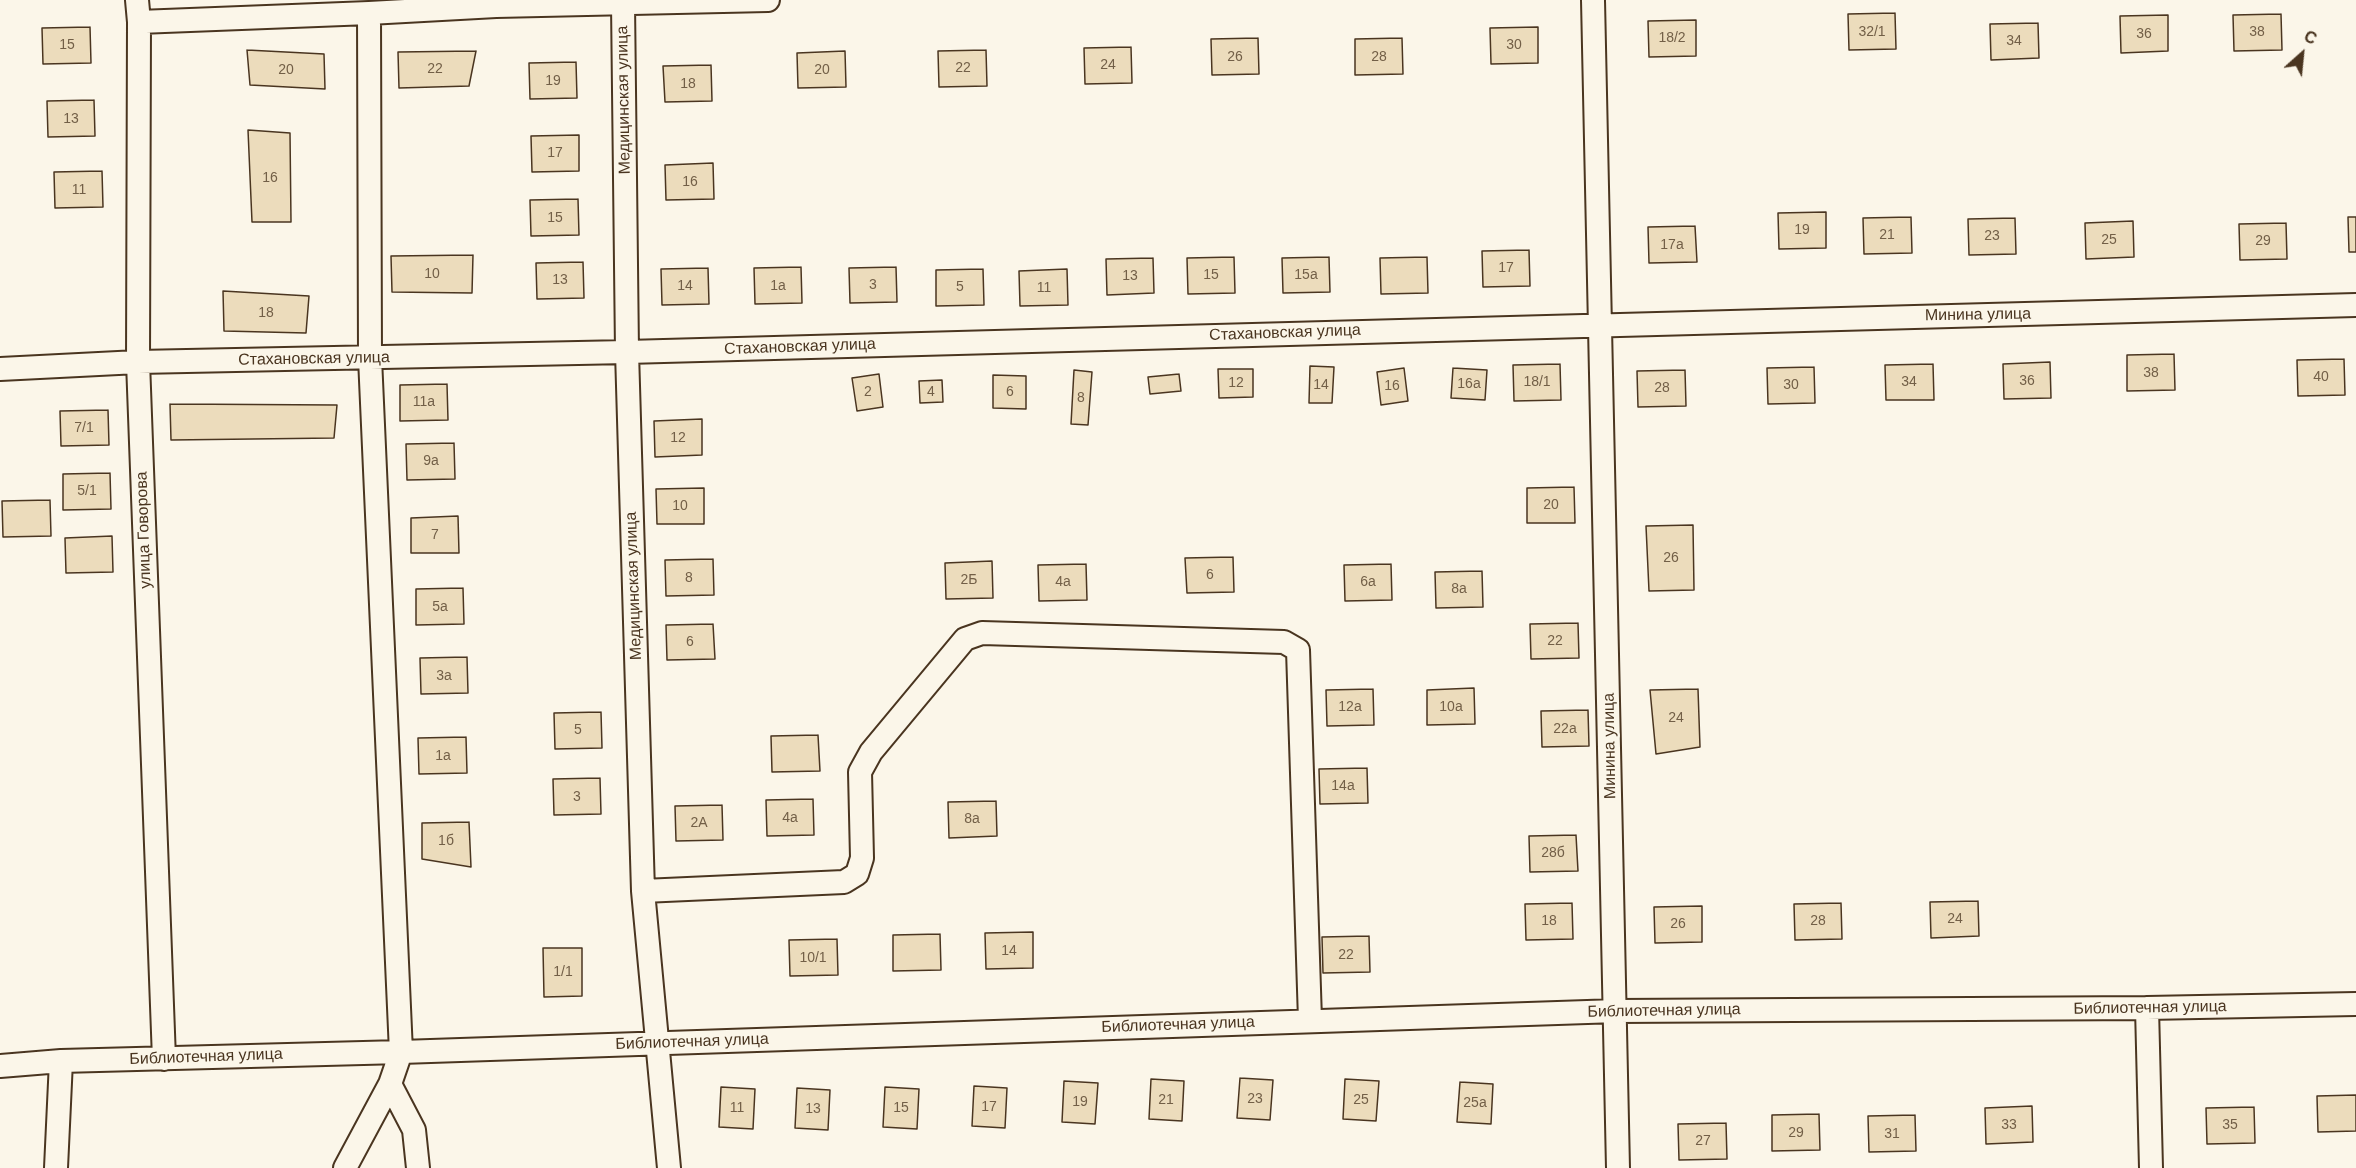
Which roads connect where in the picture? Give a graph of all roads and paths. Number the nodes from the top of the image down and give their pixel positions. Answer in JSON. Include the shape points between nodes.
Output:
{"nodes":[{"id":1,"x":768,"y":0,"type":"edge"},
{"id":2,"x":1593,"y":0,"type":"edge"},
{"id":3,"x":496,"y":3,"type":"edge"},
{"id":4,"x":623,"y":3,"type":"junction"},
{"id":5,"x":138,"y":11,"type":"edge"},
{"id":6,"x":369,"y":14,"type":"junction"},
{"id":7,"x":2356,"y":305,"type":"edge"},
{"id":8,"x":1599,"y":324,"type":"junction"},
{"id":9,"x":627,"y":352,"type":"junction"},
{"id":10,"x":370,"y":358,"type":"junction"},
{"id":11,"x":138,"y":362,"type":"junction"},
{"id":12,"x":0,"y":369,"type":"edge"},
{"id":13,"x":643,"y":891,"type":"junction"},
{"id":14,"x":2356,"y":1004,"type":"edge"},
{"id":15,"x":2147,"y":1008,"type":"junction"},
{"id":16,"x":1617,"y":1011,"type":"junction"},
{"id":17,"x":1310,"y":1020,"type":"junction"},
{"id":18,"x":658,"y":1044,"type":"junction"},
{"id":19,"x":401,"y":1052,"type":"junction"},
{"id":20,"x":164,"y":1059,"type":"junction"},
{"id":21,"x":61,"y":1062,"type":"junction"},
{"id":22,"x":0,"y":1066,"type":"edge"},
{"id":23,"x":390,"y":1084,"type":"junction"},
{"id":24,"x":56,"y":1168,"type":"edge"},
{"id":25,"x":345,"y":1168,"type":"edge"},
{"id":26,"x":418,"y":1168,"type":"edge"},
{"id":27,"x":669,"y":1168,"type":"edge"},
{"id":28,"x":1618,"y":1168,"type":"edge"},
{"id":29,"x":2151,"y":1168,"type":"edge"}],
"edges":[{"from":1,"to":4,"type":"street","name":"Медицинская улица"},
{"from":2,"to":8,"type":"street","name":"Минина улица"},
{"from":3,"to":4,"type":"street","name":"Медицинская улица"},
{"from":3,"to":6,"type":"street","name":"Медицинская улица"},
{"from":4,"to":9,"type":"street","name":"Медицинская улица"},
{"from":5,"to":6,"type":"street","name":"Медицинская улица"},
{"from":5,"to":11,"type":"street","name":"улица Говорова"},
{"from":6,"to":10,"type":"street"},
{"from":7,"to":8,"type":"street","name":"Минина улица"},
{"from":8,"to":9,"type":"street","name":"Стахановская улица"},
{"from":8,"to":16,"type":"street","name":"Минина улица"},
{"from":9,"to":10,"type":"street","name":"Стахановская улица"},
{"from":9,"to":13,"type":"street","name":"Медицинская улица"},
{"from":10,"to":11,"type":"street","name":"Стахановская улица"},
{"from":10,"to":19,"type":"street"},
{"from":11,"to":12,"type":"street","name":"Стахановская улица"},
{"from":11,"to":20,"type":"street","name":"улица Говорова"},
{"from":13,"to":17,"type":"street","via":[[844,882],[857,874],[862,858],[860,772],[871,752],[965,639],[982,633],[1284,642],[1298,650]]},
{"from":13,"to":18,"type":"street","name":"Медицинская улица"},
{"from":14,"to":15,"type":"street","name":"Библиотечная улица"},
{"from":15,"to":16,"type":"street","name":"Библиотечная улица"},
{"from":15,"to":29,"type":"street"},
{"from":16,"to":17,"type":"street","name":"Библиотечная улица"},
{"from":16,"to":28,"type":"street","name":"Минина улица"},
{"from":17,"to":18,"type":"street","name":"Библиотечная улица"},
{"from":18,"to":19,"type":"street","name":"Библиотечная улица"},
{"from":18,"to":27,"type":"street","name":"Медицинская улица"},
{"from":19,"to":20,"type":"street","name":"Библиотечная улица"},
{"from":19,"to":23,"type":"street"},
{"from":20,"to":21,"type":"street","name":"Библиотечная улица"},
{"from":21,"to":22,"type":"street","name":"Библиотечная улица"},
{"from":21,"to":24,"type":"street"},
{"from":23,"to":25,"type":"street"},
{"from":23,"to":26,"type":"street","via":[[414,1130]]}]}
